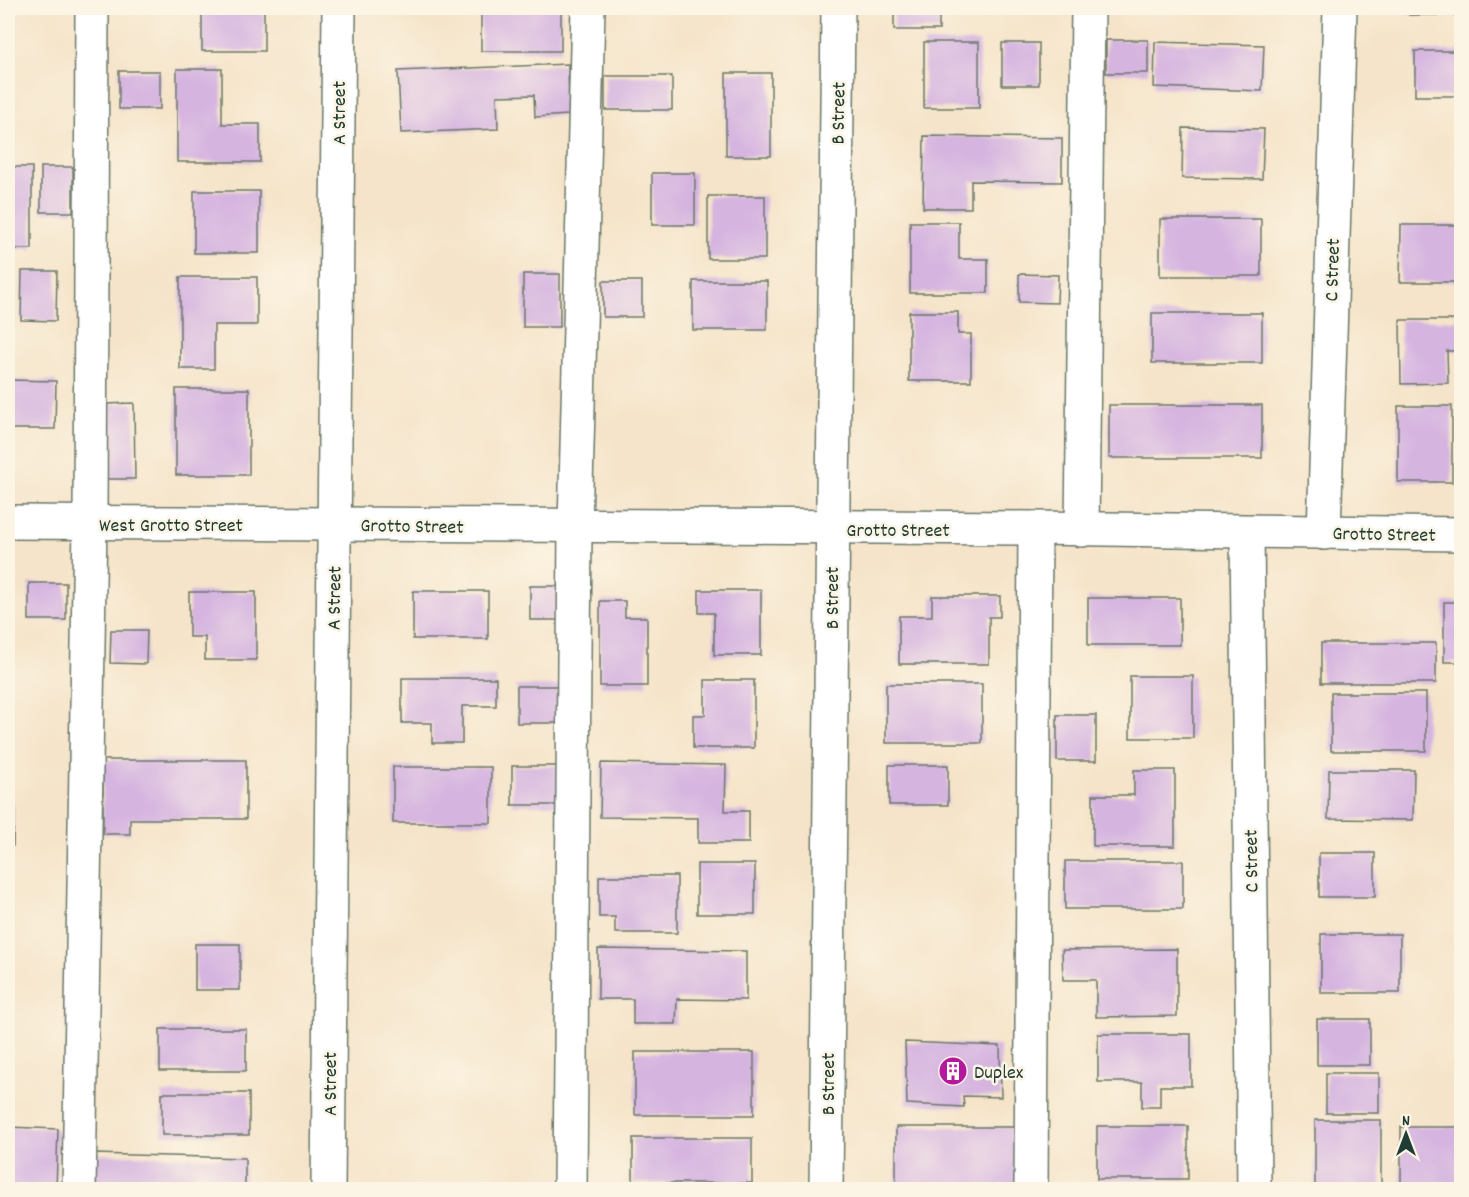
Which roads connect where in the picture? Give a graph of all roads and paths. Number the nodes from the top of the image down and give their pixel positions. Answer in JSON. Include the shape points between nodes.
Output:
{"nodes":[{"id":1,"x":92,"y":8,"type":"edge"},
{"id":2,"x":339,"y":8,"type":"edge"},
{"id":3,"x":588,"y":8,"type":"edge"},
{"id":4,"x":838,"y":8,"type":"edge"},
{"id":5,"x":1088,"y":8,"type":"edge"},
{"id":6,"x":1340,"y":8,"type":"edge"},
{"id":7,"x":8,"y":522,"type":"edge"},
{"id":8,"x":90,"y":523,"type":"junction"},
{"id":9,"x":335,"y":525,"type":"junction"},
{"id":10,"x":575,"y":527,"type":"junction"},
{"id":11,"x":1035,"y":528,"type":"junction"},
{"id":12,"x":832,"y":529,"type":"junction"},
{"id":13,"x":1083,"y":530,"type":"junction"},
{"id":14,"x":1247,"y":532,"type":"junction"},
{"id":15,"x":1324,"y":533,"type":"junction"},
{"id":16,"x":1461,"y":534,"type":"edge"},
{"id":17,"x":79,"y":1190,"type":"edge"},
{"id":18,"x":328,"y":1190,"type":"edge"},
{"id":19,"x":570,"y":1190,"type":"edge"},
{"id":20,"x":826,"y":1190,"type":"edge"},
{"id":21,"x":1030,"y":1190,"type":"edge"},
{"id":22,"x":1254,"y":1190,"type":"edge"}],
"edges":[{"from":1,"to":8,"type":"street"},
{"from":2,"to":9,"type":"street","name":"A Street"},
{"from":3,"to":10,"type":"street"},
{"from":4,"to":12,"type":"street","name":"B Street"},
{"from":5,"to":13,"type":"street"},
{"from":6,"to":15,"type":"street","name":"C Street"},
{"from":7,"to":8,"type":"street","name":"West Grotto Street"},
{"from":8,"to":9,"type":"street","name":"West Grotto Street"},
{"from":8,"to":17,"type":"street"},
{"from":9,"to":10,"type":"street","name":"Grotto Street"},
{"from":9,"to":18,"type":"street","name":"A Street"},
{"from":10,"to":12,"type":"street","name":"Grotto Street"},
{"from":10,"to":19,"type":"street"},
{"from":11,"to":12,"type":"street","name":"Grotto Street"},
{"from":11,"to":13,"type":"street","name":"Grotto Street"},
{"from":11,"to":21,"type":"street"},
{"from":12,"to":20,"type":"street","name":"B Street"},
{"from":13,"to":14,"type":"street","name":"Grotto Street"},
{"from":14,"to":15,"type":"street","name":"Grotto Street"},
{"from":14,"to":22,"type":"street","name":"C Street"},
{"from":15,"to":16,"type":"street","name":"Grotto Street"}]}
